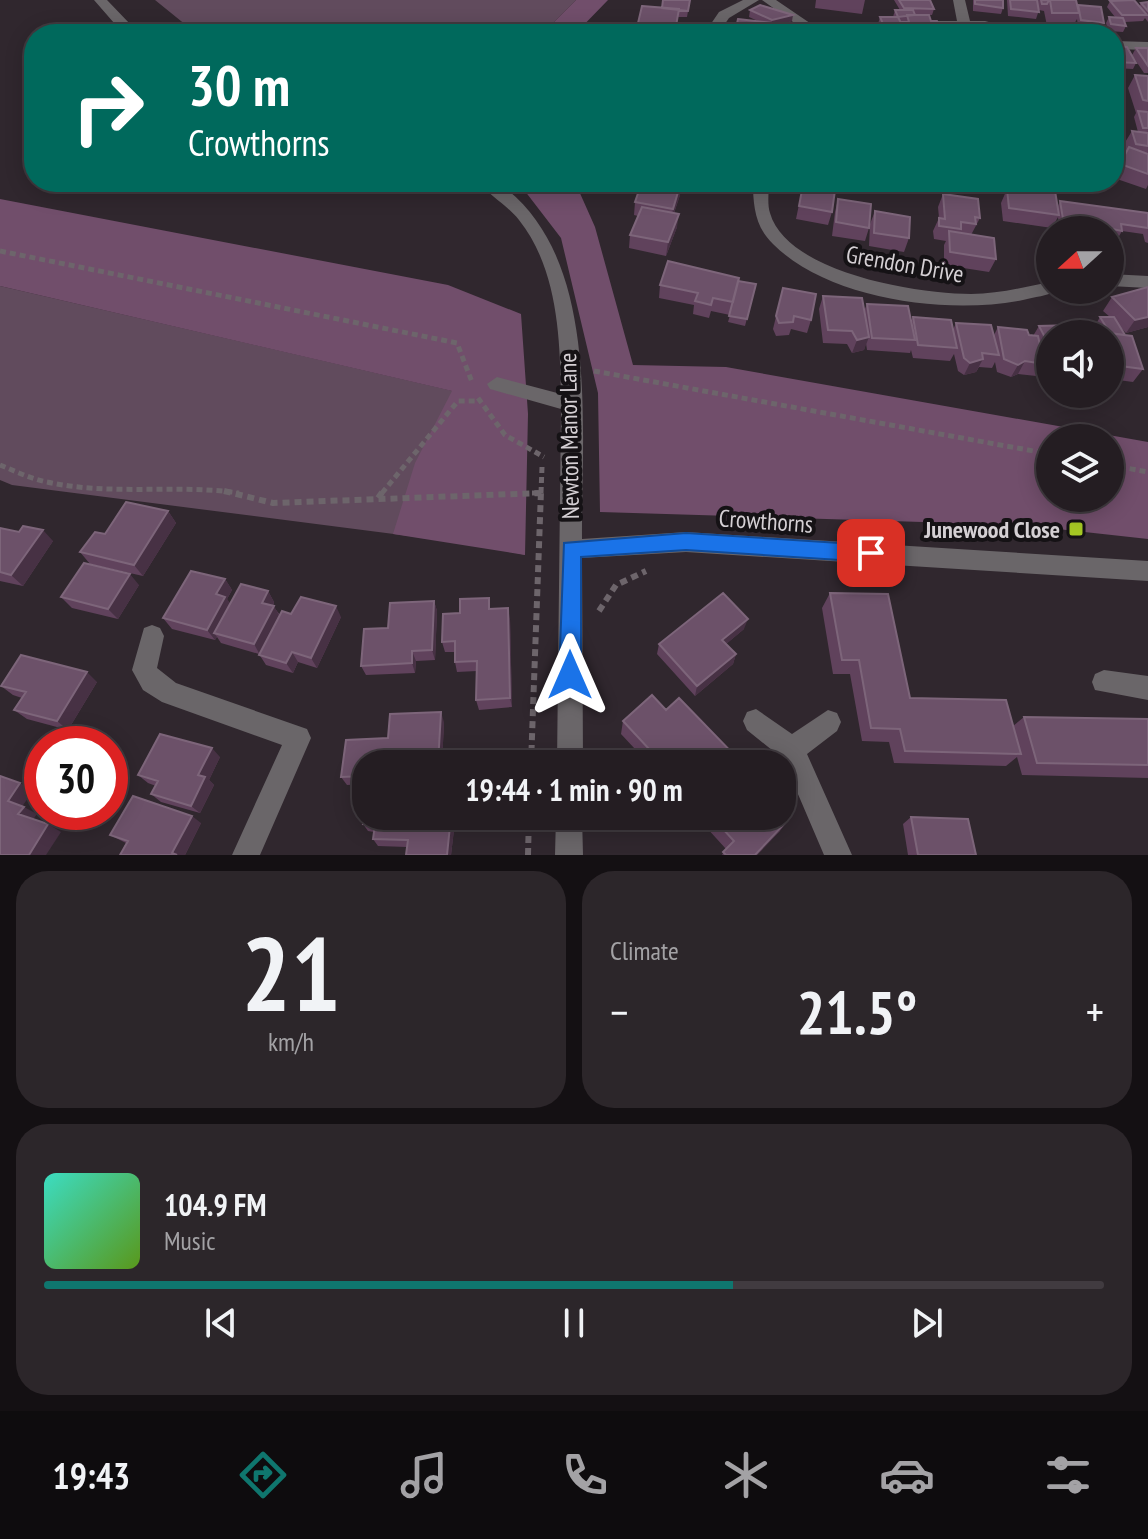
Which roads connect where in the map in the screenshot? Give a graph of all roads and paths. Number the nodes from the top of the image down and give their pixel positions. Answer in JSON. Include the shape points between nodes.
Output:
{"nodes":[{"id":1,"x":100,"y":0,"type":"edge"},
{"id":2,"x":753,"y":0,"type":"edge"},
{"id":3,"x":768,"y":0,"type":"edge"},
{"id":4,"x":959,"y":0,"type":"edge"},
{"id":5,"x":122,"y":24,"type":"edge"},
{"id":6,"x":718,"y":24,"type":"edge"},
{"id":7,"x":806,"y":24,"type":"edge"},
{"id":8,"x":960,"y":24,"type":"edge"},
{"id":9,"x":1124,"y":45,"type":"edge"},
{"id":10,"x":1148,"y":46,"type":"edge"},
{"id":11,"x":497,"y":192,"type":"edge"},
{"id":12,"x":758,"y":192,"type":"edge"},
{"id":13,"x":0,"y":251,"type":"edge"},
{"id":14,"x":1124,"y":281,"type":"edge"},
{"id":15,"x":1148,"y":282,"type":"edge"},
{"id":16,"x":1036,"y":290,"type":"edge"},
{"id":17,"x":570,"y":366,"type":"junction"},
{"id":18,"x":497,"y":384,"type":"dead end"},
{"id":19,"x":479,"y":401,"type":"junction"},
{"id":20,"x":571,"y":404,"type":"junction"},
{"id":21,"x":1036,"y":451,"type":"edge"},
{"id":22,"x":0,"y":465,"type":"edge"},
{"id":23,"x":1124,"y":468,"type":"edge"},
{"id":24,"x":1148,"y":472,"type":"edge"},
{"id":25,"x":539,"y":493,"type":"junction"},
{"id":26,"x":571,"y":493,"type":"junction"},
{"id":27,"x":378,"y":499,"type":"junction"},
{"id":28,"x":571,"y":549,"type":"junction"},
{"id":29,"x":1148,"y":571,"type":"edge"},
{"id":30,"x":152,"y":636,"type":"dead end"},
{"id":31,"x":1104,"y":682,"type":"dead end"},
{"id":32,"x":1148,"y":688,"type":"edge"},
{"id":33,"x":756,"y":721,"type":"dead end"},
{"id":34,"x":828,"y":722,"type":"dead end"},
{"id":35,"x":531,"y":750,"type":"edge"},
{"id":36,"x":570,"y":750,"type":"edge"},
{"id":37,"x":792,"y":750,"type":"joint"},
{"id":38,"x":796,"y":759,"type":"edge"},
{"id":39,"x":529,"y":830,"type":"edge"},
{"id":40,"x":569,"y":830,"type":"edge"},
{"id":41,"x":246,"y":855,"type":"edge"},
{"id":42,"x":528,"y":855,"type":"edge"},
{"id":43,"x":569,"y":855,"type":"edge"},
{"id":44,"x":838,"y":855,"type":"edge"}],
"edges":[{"from":1,"to":5,"type":"street"},
{"from":2,"to":6,"type":"street"},
{"from":3,"to":7,"type":"street"},
{"from":4,"to":8,"type":"street"},
{"from":9,"to":10,"type":"street"},
{"from":11,"to":17,"type":"street","name":"Newton Manor Lane","via":[[520,212],[552,266],[565,314]]},
{"from":12,"to":16,"type":"street","name":"Grendon Drive","via":[[765,225],[782,244],[837,278],[971,300]]},
{"from":13,"to":19,"type":"path","via":[[457,343]]},
{"from":14,"to":15,"type":"street"},
{"from":17,"to":20,"type":"street","name":"Newton Manor Lane"},
{"from":17,"to":21,"type":"path"},
{"from":18,"to":20,"type":"street"},
{"from":19,"to":25,"type":"path","via":[[513,443],[544,454]]},
{"from":19,"to":27,"type":"path","via":[[458,401]]},
{"from":20,"to":26,"type":"street","name":"Newton Manor Lane"},
{"from":22,"to":27,"type":"path","via":[[46,482],[110,489],[203,489],[273,503]]},
{"from":23,"to":24,"type":"path"},
{"from":25,"to":26,"type":"path"},
{"from":25,"to":27,"type":"path"},
{"from":25,"to":35,"type":"path"},
{"from":26,"to":28,"type":"street","name":"Newton Manor Lane"},
{"from":28,"to":29,"type":"street","name":"Crowthorns","via":[[686,542]]},
{"from":28,"to":36,"type":"street","name":"Newton Manor Lane"},
{"from":30,"to":41,"type":"street","via":[[144,670],[152,682],[171,694],[298,738]]},
{"from":31,"to":32,"type":"street"},
{"from":33,"to":37,"type":"street"},
{"from":34,"to":37,"type":"street"},
{"from":38,"to":44,"type":"street"},
{"from":39,"to":42,"type":"path"},
{"from":40,"to":43,"type":"street"}]}
